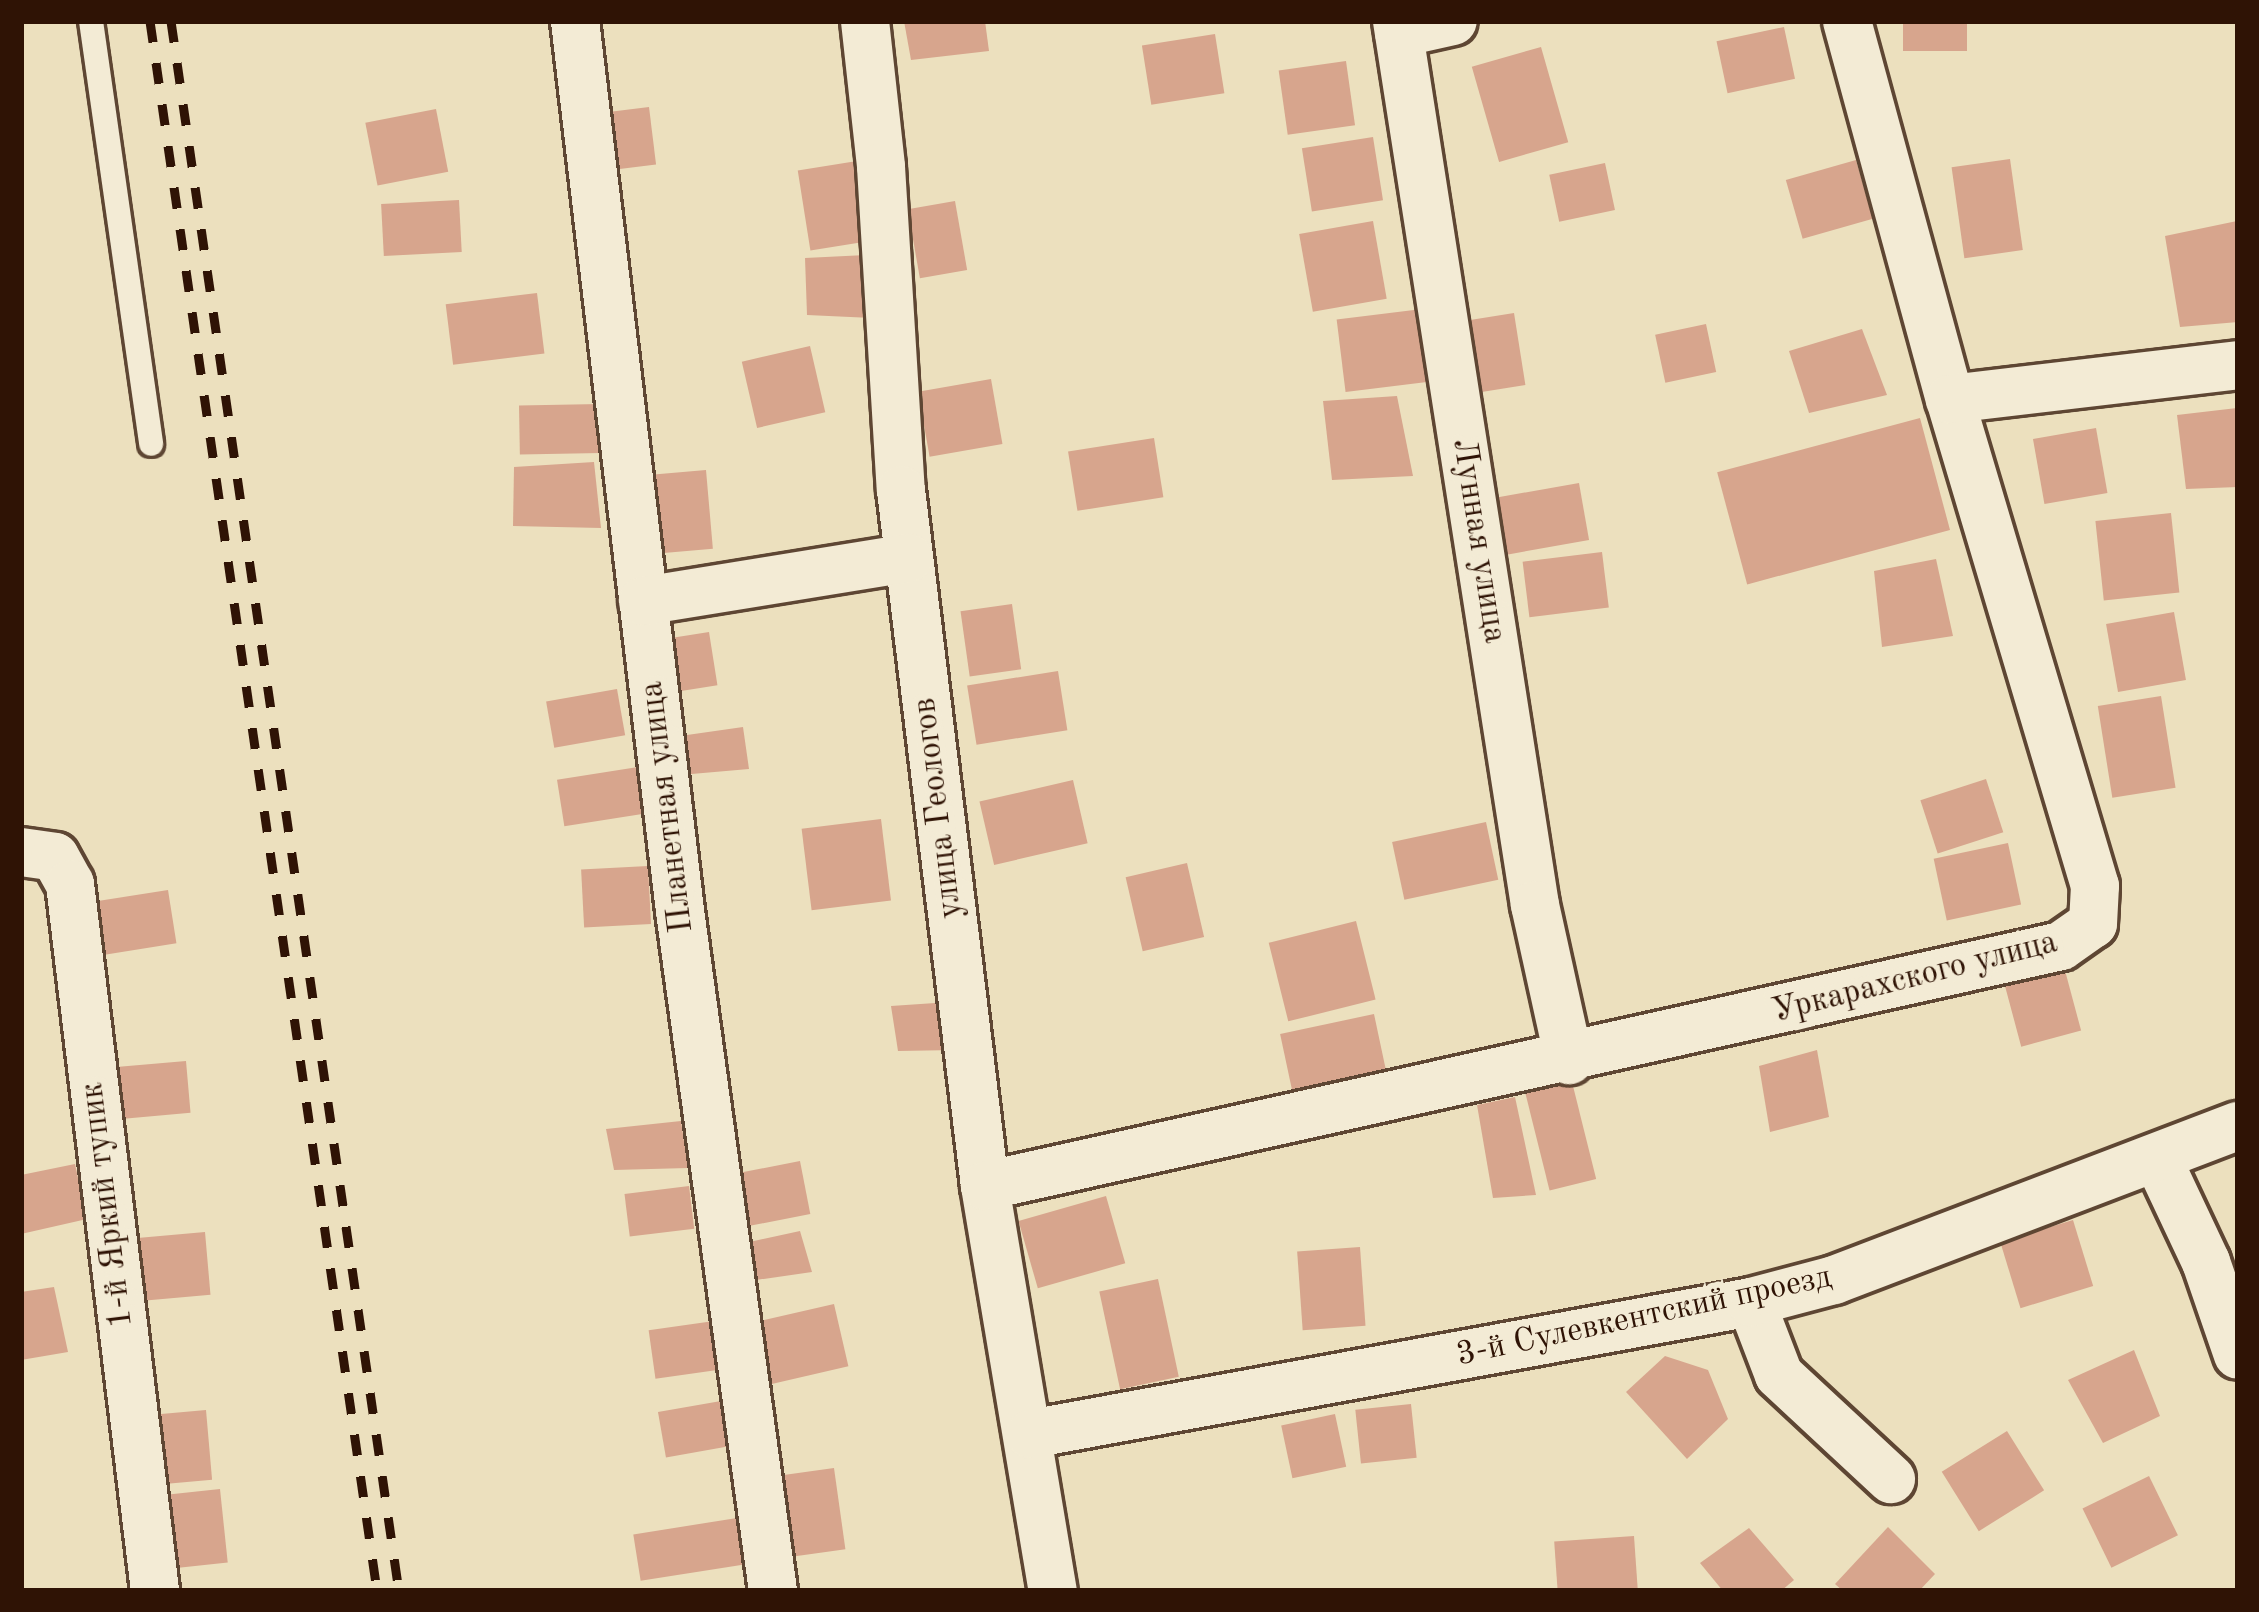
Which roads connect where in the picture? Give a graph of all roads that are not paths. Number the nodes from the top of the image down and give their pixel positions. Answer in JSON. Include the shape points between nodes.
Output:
{"nodes":[{"id":1,"x":91,"y":21,"type":"edge"},
{"id":2,"x":575,"y":21,"type":"edge"},
{"id":3,"x":866,"y":21,"type":"edge"},
{"id":4,"x":1453,"y":21,"type":"edge"},
{"id":5,"x":1847,"y":21,"type":"edge"},
{"id":6,"x":1398,"y":27,"type":"edge"},
{"id":7,"x":2238,"y":364,"type":"edge"},
{"id":8,"x":1950,"y":399,"type":"junction"},
{"id":9,"x":151,"y":443,"type":"dead end"},
{"id":10,"x":909,"y":558,"type":"junction"},
{"id":11,"x":643,"y":601,"type":"junction"},
{"id":12,"x":21,"y":852,"type":"edge"},
{"id":13,"x":1569,"y":1060,"type":"junction"},
{"id":14,"x":2238,"y":1126,"type":"edge"},
{"id":15,"x":2158,"y":1160,"type":"junction"},
{"id":16,"x":985,"y":1186,"type":"junction"},
{"id":17,"x":1751,"y":1302,"type":"junction"},
{"id":18,"x":2238,"y":1355,"type":"edge"},
{"id":19,"x":1030,"y":1435,"type":"junction"},
{"id":20,"x":1891,"y":1479,"type":"dead end"},
{"id":21,"x":155,"y":1591,"type":"edge"},
{"id":22,"x":773,"y":1591,"type":"edge"},
{"id":23,"x":1053,"y":1591,"type":"edge"}],
"edges":[{"from":1,"to":9,"type":"lane"},
{"from":2,"to":11,"type":"street","name":"Планетная улица"},
{"from":3,"to":10,"type":"street","name":"улица Геологов"},
{"from":4,"to":6,"type":"street"},
{"from":5,"to":8,"type":"street"},
{"from":6,"to":13,"type":"street","name":"Лунная улица","via":[[1534,904]]},
{"from":7,"to":8,"type":"street"},
{"from":8,"to":13,"type":"street","name":"Уркарахского улица","via":[[2096,886],[2093,924],[2061,946]]},
{"from":10,"to":11,"type":"street"},
{"from":10,"to":16,"type":"street","name":"улица Геологов"},
{"from":11,"to":22,"type":"street","name":"Планетная улица"},
{"from":12,"to":21,"type":"street","name":"1-й Яркий тупик","via":[[55,856],[70,884]]},
{"from":13,"to":16,"type":"street","name":"Уркарахского улица"},
{"from":14,"to":15,"type":"street","name":"3-й Сулевкентский проезд"},
{"from":15,"to":17,"type":"street","name":"3-й Сулевкентский проезд","via":[[1834,1280]]},
{"from":15,"to":18,"type":"street"},
{"from":16,"to":19,"type":"street","name":"улица Геологов"},
{"from":17,"to":19,"type":"street","name":"3-й Сулевкентский проезд"},
{"from":17,"to":20,"type":"street","via":[[1779,1375]]},
{"from":19,"to":23,"type":"street","name":"улица Геологов"}]}
